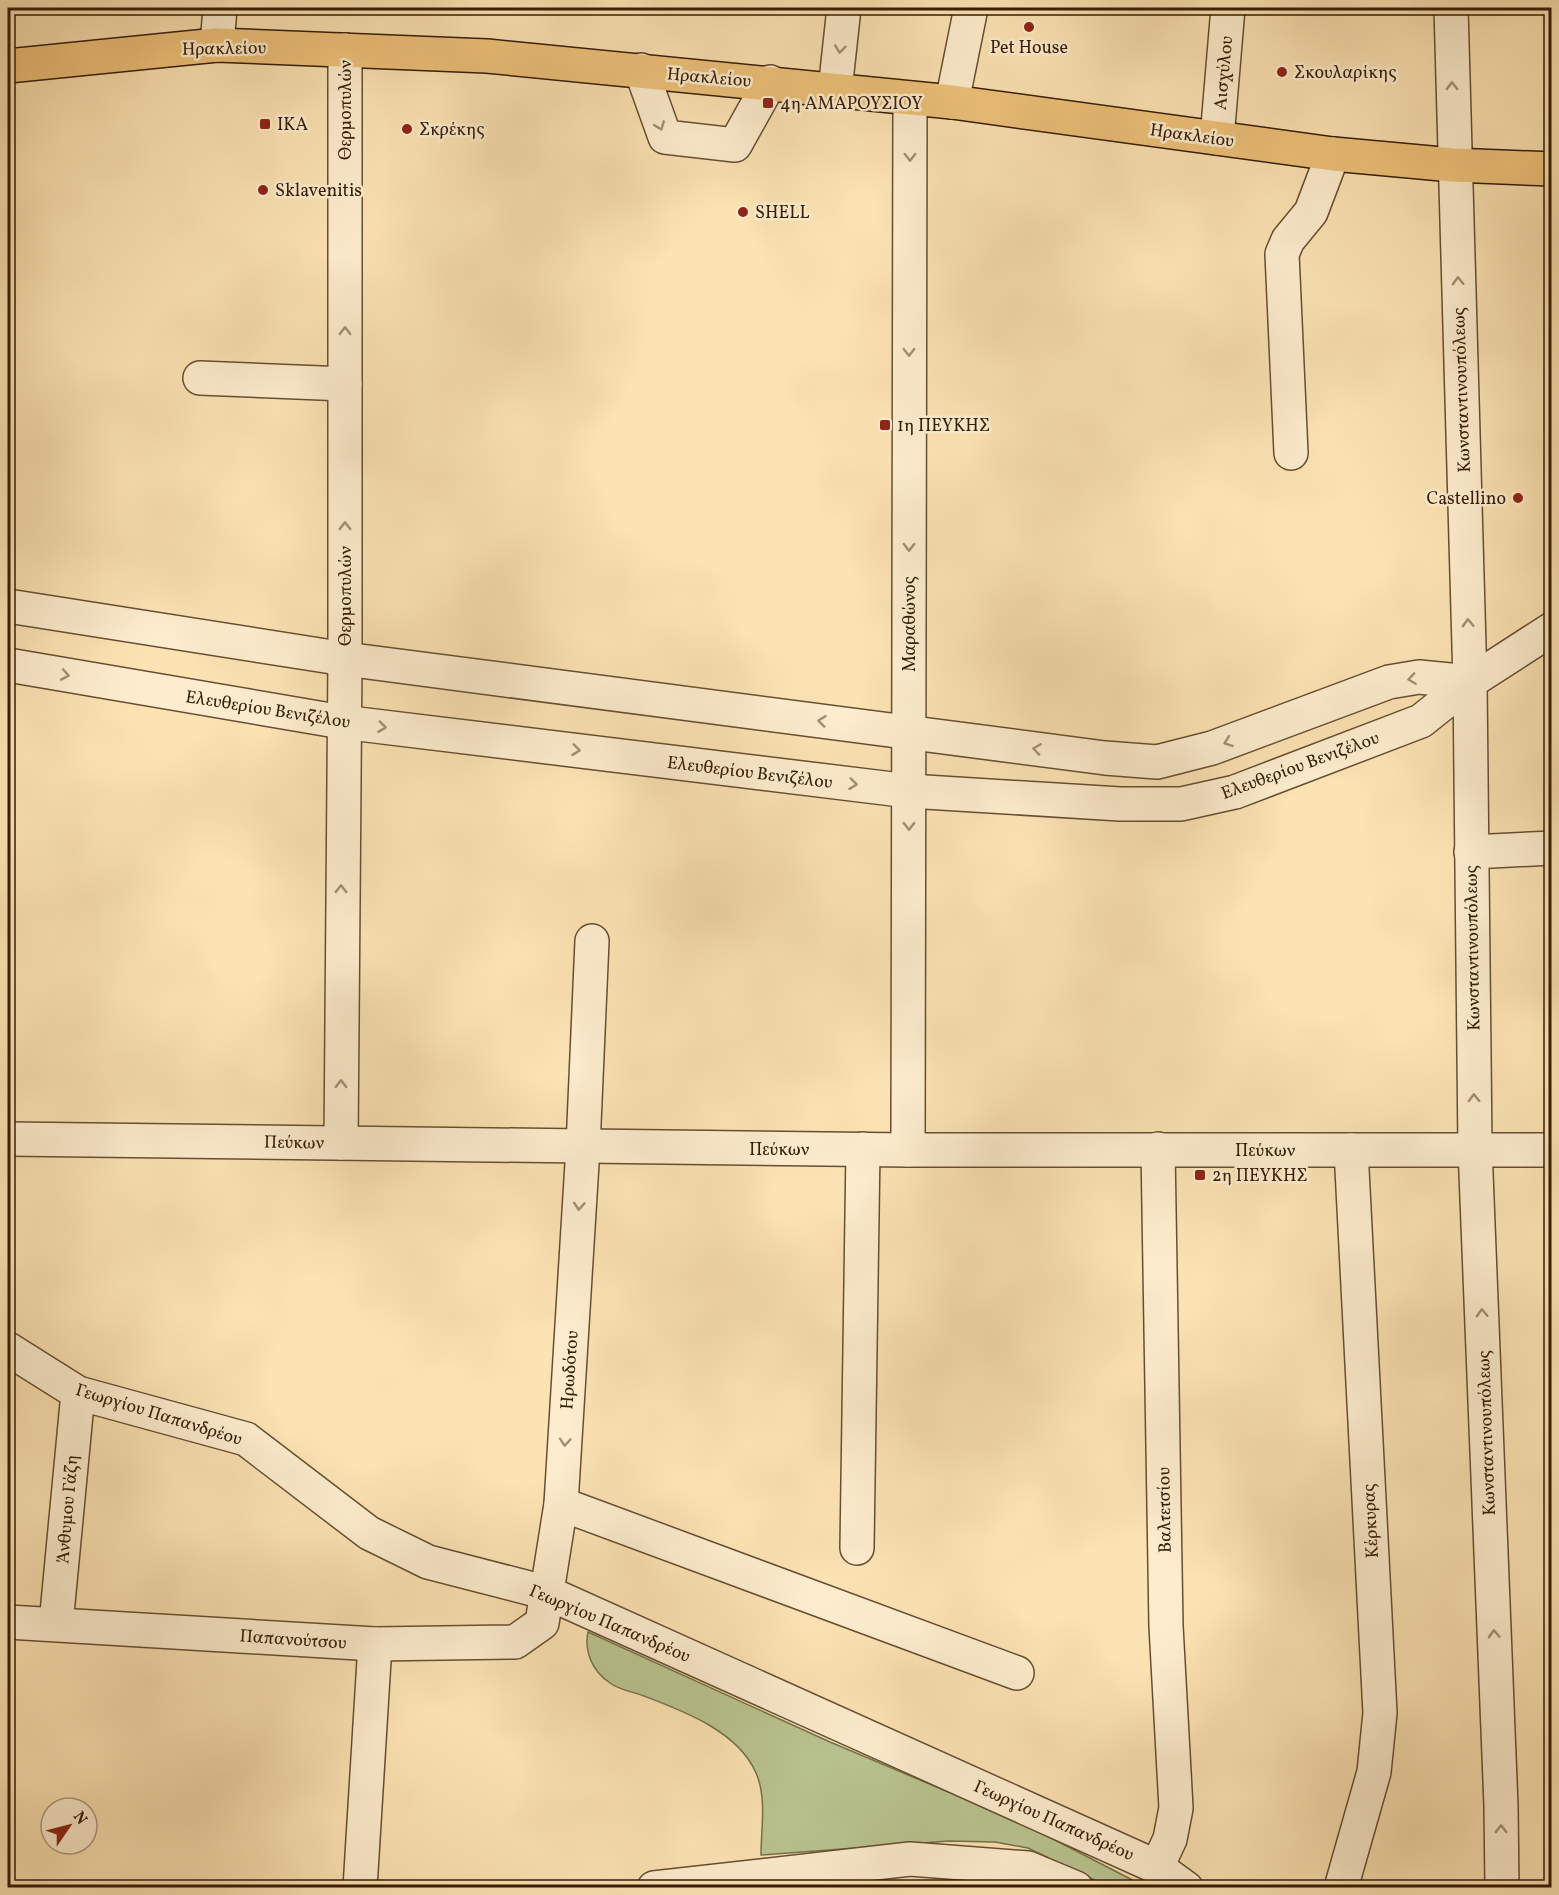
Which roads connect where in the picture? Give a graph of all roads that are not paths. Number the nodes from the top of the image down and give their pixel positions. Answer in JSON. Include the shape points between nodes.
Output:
{"nodes":[{"id":1,"x":220,"y":8,"type":"edge"},
{"id":2,"x":844,"y":8,"type":"edge"},
{"id":3,"x":971,"y":8,"type":"edge"},
{"id":4,"x":1228,"y":8,"type":"edge"},
{"id":5,"x":1451,"y":8,"type":"edge"},
{"id":6,"x":217,"y":45,"type":"junction"},
{"id":7,"x":345,"y":50,"type":"junction"},
{"id":8,"x":8,"y":66,"type":"edge"},
{"id":9,"x":641,"y":70,"type":"junction"},
{"id":10,"x":770,"y":82,"type":"junction"},
{"id":11,"x":835,"y":90,"type":"junction"},
{"id":12,"x":910,"y":99,"type":"junction"},
{"id":13,"x":952,"y":102,"type":"junction"},
{"id":14,"x":1217,"y":138,"type":"junction"},
{"id":15,"x":1333,"y":154,"type":"junction"},
{"id":16,"x":1454,"y":165,"type":"junction"},
{"id":17,"x":1551,"y":170,"type":"edge"},
{"id":18,"x":200,"y":378,"type":"dead end"},
{"id":19,"x":345,"y":384,"type":"junction"},
{"id":20,"x":1291,"y":453,"type":"dead end"},
{"id":21,"x":8,"y":606,"type":"edge"},
{"id":22,"x":1551,"y":629,"type":"edge"},
{"id":23,"x":345,"y":659,"type":"junction"},
{"id":24,"x":8,"y":665,"type":"edge"},
{"id":25,"x":1470,"y":682,"type":"junction"},
{"id":26,"x":342,"y":722,"type":"junction"},
{"id":27,"x":909,"y":732,"type":"junction"},
{"id":28,"x":909,"y":791,"type":"junction"},
{"id":29,"x":1551,"y":848,"type":"edge"},
{"id":30,"x":1471,"y":852,"type":"junction"},
{"id":31,"x":592,"y":940,"type":"dead end"},
{"id":32,"x":8,"y":1139,"type":"edge"},
{"id":33,"x":340,"y":1143,"type":"junction"},
{"id":34,"x":583,"y":1147,"type":"junction"},
{"id":35,"x":1475,"y":1148,"type":"junction"},
{"id":36,"x":863,"y":1149,"type":"junction"},
{"id":37,"x":1158,"y":1149,"type":"junction"},
{"id":38,"x":908,"y":1150,"type":"junction"},
{"id":39,"x":1351,"y":1150,"type":"junction"},
{"id":40,"x":1551,"y":1150,"type":"edge"},
{"id":41,"x":8,"y":1349,"type":"edge"},
{"id":42,"x":78,"y":1393,"type":"junction"},
{"id":43,"x":561,"y":1504,"type":"junction"},
{"id":44,"x":857,"y":1548,"type":"dead end"},
{"id":45,"x":548,"y":1593,"type":"junction"},
{"id":46,"x":8,"y":1622,"type":"edge"},
{"id":47,"x":56,"y":1624,"type":"junction"},
{"id":48,"x":375,"y":1644,"type":"junction"},
{"id":49,"x":1017,"y":1673,"type":"dead end"},
{"id":50,"x":1157,"y":1867,"type":"junction"},
{"id":51,"x":769,"y":1881,"type":"edge"},
{"id":52,"x":360,"y":1887,"type":"edge"},
{"id":53,"x":654,"y":1887,"type":"edge"},
{"id":54,"x":1076,"y":1887,"type":"edge"},
{"id":55,"x":1186,"y":1887,"type":"edge"},
{"id":56,"x":1341,"y":1887,"type":"edge"},
{"id":57,"x":1502,"y":1887,"type":"edge"}],
"edges":[{"from":1,"to":6,"type":"street"},
{"from":2,"to":11,"type":"street","one_way":true},
{"from":3,"to":13,"type":"street"},
{"from":4,"to":14,"type":"street","name":"Αισχύλου"},
{"from":16,"to":5,"type":"street","name":"Κωνσταντινουπόλεως","one_way":true},
{"from":6,"to":7,"type":"main road","name":"Ηρακλείου"},
{"from":6,"to":8,"type":"main road","name":"Ηρακλείου"},
{"from":7,"to":9,"type":"main road","name":"Ηρακλείου","via":[[487,56]]},
{"from":19,"to":7,"type":"street","name":"Θερμοπυλών","one_way":true},
{"from":9,"to":10,"type":"main road","name":"Ηρακλείου"},
{"from":9,"to":10,"type":"street","one_way":true,"via":[[665,137],[735,145]]},
{"from":10,"to":11,"type":"main road","name":"Ηρακλείου"},
{"from":11,"to":12,"type":"main road","name":"Ηρακλείου"},
{"from":12,"to":13,"type":"main road","name":"Ηρακλείου"},
{"from":12,"to":27,"type":"street","name":"Μαραθώνος","one_way":true},
{"from":13,"to":14,"type":"main road","name":"Ηρακλείου"},
{"from":14,"to":15,"type":"main road","name":"Ηρακλείου"},
{"from":15,"to":16,"type":"main road","name":"Ηρακλείου"},
{"from":15,"to":20,"type":"street","via":[[1311,212],[1287,240],[1282,254]]},
{"from":16,"to":17,"type":"main road","name":"Ηρακλείου"},
{"from":25,"to":16,"type":"street","name":"Κωνσταντινουπόλεως","one_way":true},
{"from":18,"to":19,"type":"street"},
{"from":23,"to":19,"type":"street","name":"Θερμοπυλών","one_way":true},
{"from":21,"to":23,"type":"street"},
{"from":22,"to":25,"type":"street","name":"Ελευθερίου Βενιζέλου"},
{"from":23,"to":26,"type":"street","name":"Θερμοπυλών"},
{"from":27,"to":23,"type":"street","one_way":true},
{"from":24,"to":26,"type":"street","name":"Ελευθερίου Βενιζέλου","one_way":true},
{"from":25,"to":27,"type":"street","one_way":true,"via":[[1419,677],[1389,682],[1212,748],[1157,762]]},
{"from":25,"to":28,"type":"street","name":"Ελευθερίου Βενιζέλου","via":[[1421,721],[1235,792],[1181,804]]},
{"from":25,"to":30,"type":"street","name":"Κωνσταντινουπόλεως"},
{"from":26,"to":28,"type":"street","name":"Ελευθερίου Βενιζέλου","one_way":true},
{"from":33,"to":26,"type":"street","name":"Θερμοπυλών","one_way":true},
{"from":27,"to":28,"type":"street","name":"Μαραθώνος"},
{"from":28,"to":38,"type":"street","name":"Μαραθώνος","one_way":true},
{"from":29,"to":30,"type":"street"},
{"from":35,"to":30,"type":"street","name":"Κωνσταντινουπόλεως","one_way":true},
{"from":31,"to":34,"type":"street","name":"Ηρωδότου"},
{"from":32,"to":33,"type":"street","name":"Πεύκων"},
{"from":33,"to":34,"type":"street","name":"Πεύκων"},
{"from":34,"to":36,"type":"street","name":"Πεύκων"},
{"from":34,"to":43,"type":"street","name":"Ηρωδότου","one_way":true},
{"from":35,"to":39,"type":"street","name":"Πεύκων"},
{"from":35,"to":40,"type":"street","name":"Πεύκων"},
{"from":57,"to":35,"type":"street","name":"Κωνσταντινουπόλεως","one_way":true},
{"from":36,"to":38,"type":"street","name":"Πεύκων"},
{"from":36,"to":44,"type":"street"},
{"from":37,"to":38,"type":"street","name":"Πεύκων"},
{"from":37,"to":39,"type":"street","name":"Πεύκων"},
{"from":37,"to":50,"type":"street","name":"Βαλτετσίου","via":[[1166,1626],[1176,1808],[1170,1839]]},
{"from":39,"to":56,"type":"street","name":"Κέρκυρας","via":[[1380,1713],[1374,1772]]},
{"from":41,"to":42,"type":"street","name":"Γεωργίου Παπανδρέου"},
{"from":42,"to":45,"type":"street","name":"Γεωργίου Παπανδρέου","via":[[246,1439],[369,1533],[428,1562]]},
{"from":42,"to":47,"type":"street","name":"Άνθυμου Γάζη"},
{"from":43,"to":45,"type":"street","name":"Ηρωδότου"},
{"from":43,"to":49,"type":"street"},
{"from":45,"to":48,"type":"street","name":"Παπανούτσου","via":[[542,1623],[514,1642]]},
{"from":45,"to":50,"type":"street","name":"Γεωργίου Παπανδρέου"},
{"from":46,"to":47,"type":"street","name":"Παπανούτσου"},
{"from":47,"to":48,"type":"street","name":"Παπανούτσου"},
{"from":48,"to":52,"type":"street"},
{"from":50,"to":55,"type":"street","name":"Γεωργίου Παπανδρέου"},
{"from":51,"to":53,"type":"street"},
{"from":51,"to":54,"type":"street","via":[[909,1859],[1028,1868]]}]}
